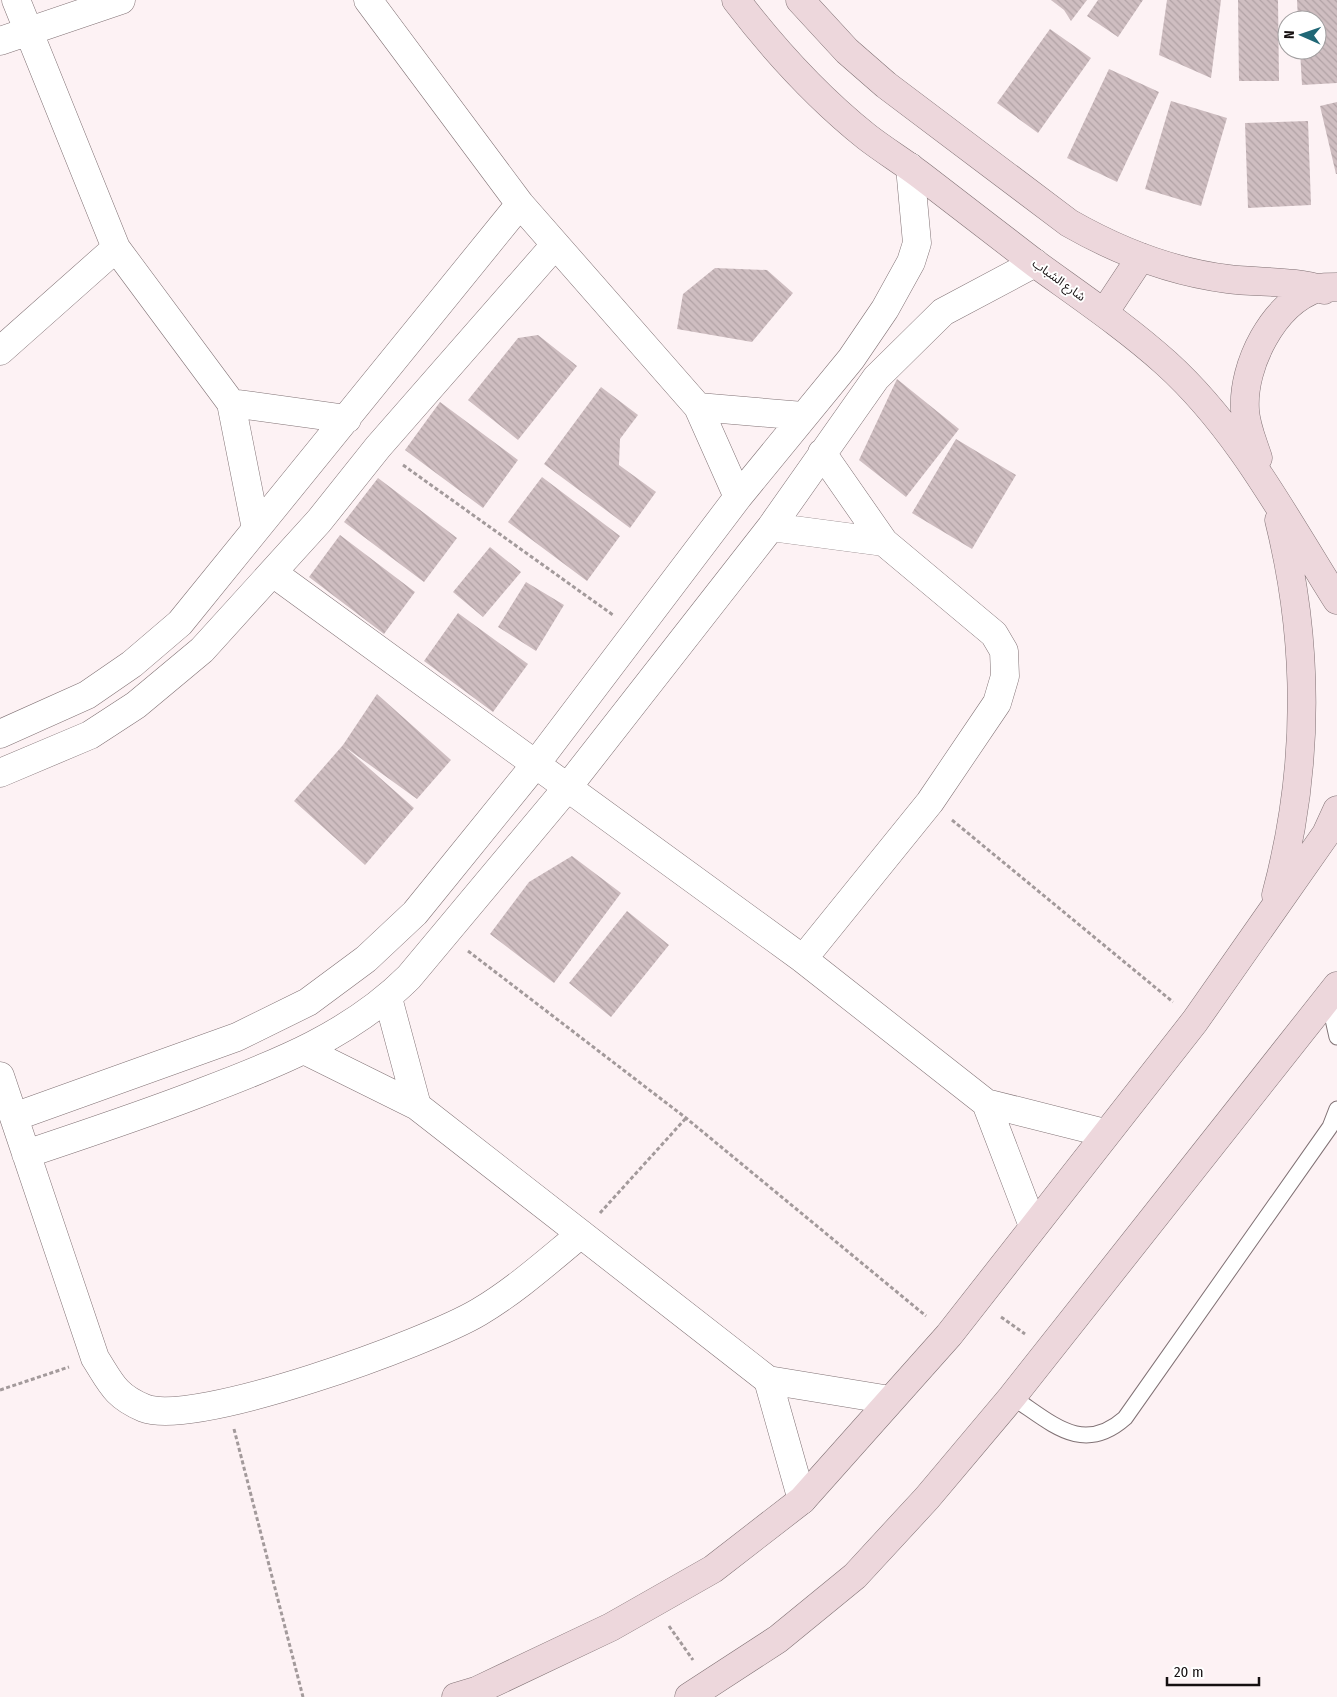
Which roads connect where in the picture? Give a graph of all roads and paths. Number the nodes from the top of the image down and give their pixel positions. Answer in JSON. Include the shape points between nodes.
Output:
{"nodes":[{"id":1,"x":16,"y":0,"type":"edge"},
{"id":2,"x":121,"y":0,"type":"edge"},
{"id":3,"x":368,"y":0,"type":"edge"},
{"id":4,"x":736,"y":0,"type":"edge"},
{"id":5,"x":800,"y":0,"type":"edge"},
{"id":6,"x":27,"y":30,"type":"junction"},
{"id":7,"x":0,"y":41,"type":"edge"},
{"id":8,"x":910,"y":167,"type":"junction"},
{"id":9,"x":520,"y":204,"type":"junction"},
{"id":10,"x":554,"y":245,"type":"junction"},
{"id":11,"x":116,"y":248,"type":"junction"},
{"id":12,"x":1141,"y":257,"type":"junction"},
{"id":13,"x":1034,"y":262,"type":"junction"},
{"id":14,"x":1331,"y":290,"type":"edge"},
{"id":15,"x":1104,"y":313,"type":"junction"},
{"id":16,"x":0,"y":351,"type":"edge"},
{"id":17,"x":851,"y":359,"type":"junction"},
{"id":18,"x":876,"y":378,"type":"junction"},
{"id":19,"x":231,"y":403,"type":"junction"},
{"id":20,"x":698,"y":407,"type":"junction"},
{"id":21,"x":803,"y":416,"type":"junction"},
{"id":22,"x":348,"y":419,"type":"junction"},
{"id":23,"x":378,"y":447,"type":"junction"},
{"id":24,"x":822,"y":453,"type":"junction"},
{"id":25,"x":738,"y":497,"type":"junction"},
{"id":26,"x":1273,"y":498,"type":"junction"},
{"id":27,"x":771,"y":527,"type":"junction"},
{"id":28,"x":256,"y":530,"type":"junction"},
{"id":29,"x":884,"y":542,"type":"junction"},
{"id":30,"x":273,"y":573,"type":"junction"},
{"id":31,"x":1337,"y":600,"type":"edge"},
{"id":32,"x":180,"y":623,"type":"junction"},
{"id":33,"x":636,"y":632,"type":"junction"},
{"id":34,"x":202,"y":650,"type":"junction"},
{"id":35,"x":0,"y":734,"type":"edge"},
{"id":36,"x":535,"y":765,"type":"junction"},
{"id":37,"x":0,"y":773,"type":"edge"},
{"id":38,"x":567,"y":788,"type":"junction"},
{"id":39,"x":930,"y":802,"type":"junction"},
{"id":40,"x":1333,"y":824,"type":"edge"},
{"id":41,"x":1271,"y":914,"type":"junction"},
{"id":42,"x":445,"y":933,"type":"junction"},
{"id":43,"x":803,"y":958,"type":"junction"},
{"id":44,"x":1333,"y":991,"type":"edge"},
{"id":45,"x":388,"y":998,"type":"junction"},
{"id":46,"x":1195,"y":1021,"type":"junction"},
{"id":47,"x":1337,"y":1038,"type":"edge"},
{"id":48,"x":304,"y":1050,"type":"junction"},
{"id":49,"x":0,"y":1076,"type":"edge"},
{"id":50,"x":986,"y":1103,"type":"junction"},
{"id":51,"x":417,"y":1106,"type":"junction"},
{"id":52,"x":1337,"y":1108,"type":"edge"},
{"id":53,"x":14,"y":1117,"type":"junction"},
{"id":54,"x":686,"y":1118,"type":"junction"},
{"id":55,"x":1105,"y":1133,"type":"junction"},
{"id":56,"x":26,"y":1154,"type":"junction"},
{"id":57,"x":1032,"y":1226,"type":"junction"},
{"id":58,"x":581,"y":1234,"type":"junction"},
{"id":59,"x":976,"y":1299,"type":"junction"},
{"id":60,"x":949,"y":1335,"type":"junction"},
{"id":61,"x":1048,"y":1350,"type":"junction"},
{"id":62,"x":95,"y":1358,"type":"junction"},
{"id":63,"x":768,"y":1380,"type":"junction"},
{"id":64,"x":0,"y":1390,"type":"edge"},
{"id":65,"x":1012,"y":1397,"type":"junction"},
{"id":66,"x":890,"y":1400,"type":"junction"},
{"id":67,"x":227,"y":1404,"type":"junction"},
{"id":68,"x":802,"y":1500,"type":"junction"},
{"id":69,"x":653,"y":1603,"type":"junction"},
{"id":70,"x":700,"y":1691,"type":"edge"},
{"id":71,"x":304,"y":1697,"type":"edge"},
{"id":72,"x":456,"y":1697,"type":"edge"}],
"edges":[{"from":1,"to":6,"type":"street"},
{"from":2,"to":6,"type":"street"},
{"from":3,"to":9,"type":"street"},
{"from":4,"to":8,"type":"street","name":"شارع الشباب","via":[[760,32],[824,99],[868,138]]},
{"from":5,"to":12,"type":"street","via":[[847,51],[886,84],[1069,224]]},
{"from":6,"to":7,"type":"street"},
{"from":6,"to":11,"type":"street"},
{"from":8,"to":13,"type":"street","name":"شارع الشباب"},
{"from":8,"to":17,"type":"street","via":[[917,243],[886,309]]},
{"from":9,"to":10,"type":"street"},
{"from":9,"to":22,"type":"street"},
{"from":10,"to":20,"type":"street"},
{"from":10,"to":23,"type":"street"},
{"from":11,"to":16,"type":"street"},
{"from":11,"to":19,"type":"street"},
{"from":12,"to":14,"type":"street","via":[[1192,273],[1226,279],[1289,283]]},
{"from":12,"to":15,"type":"street"},
{"from":13,"to":15,"type":"street","name":"شارع الشباب"},
{"from":13,"to":18,"type":"street","via":[[943,312]]},
{"from":14,"to":26,"type":"street","via":[[1298,299],[1282,313],[1256,350],[1249,370],[1245,390],[1248,430]]},
{"from":15,"to":26,"type":"street","name":"شارع الشباب","via":[[1192,388],[1220,419]]},
{"from":17,"to":18,"type":"street"},
{"from":17,"to":21,"type":"street"},
{"from":18,"to":24,"type":"street"},
{"from":19,"to":22,"type":"street"},
{"from":19,"to":28,"type":"street"},
{"from":20,"to":21,"type":"street"},
{"from":20,"to":25,"type":"street"},
{"from":21,"to":25,"type":"street"},
{"from":22,"to":28,"type":"street"},
{"from":23,"to":30,"type":"street"},
{"from":23,"to":33,"type":"path"},
{"from":24,"to":27,"type":"street"},
{"from":24,"to":29,"type":"street"},
{"from":25,"to":33,"type":"street"},
{"from":26,"to":31,"type":"street","name":"شارع الشباب"},
{"from":26,"to":41,"type":"street","via":[[1296,602],[1303,706],[1294,811]]},
{"from":27,"to":29,"type":"street"},
{"from":27,"to":38,"type":"street"},
{"from":28,"to":32,"type":"street"},
{"from":29,"to":39,"type":"street","via":[[994,634],[1004,651],[1005,676],[997,703]]},
{"from":30,"to":34,"type":"street"},
{"from":30,"to":36,"type":"street"},
{"from":32,"to":34,"type":"street"},
{"from":32,"to":35,"type":"street","via":[[132,664],[87,695]]},
{"from":33,"to":36,"type":"street"},
{"from":34,"to":37,"type":"street","via":[[136,705],[90,736]]},
{"from":36,"to":38,"type":"street"},
{"from":36,"to":53,"type":"street","via":[[415,913],[366,959],[308,1002],[237,1036]]},
{"from":38,"to":42,"type":"street"},
{"from":38,"to":43,"type":"street"},
{"from":39,"to":43,"type":"street"},
{"from":39,"to":46,"type":"path"},
{"from":40,"to":41,"type":"street"},
{"from":41,"to":46,"type":"street"},
{"from":42,"to":45,"type":"street"},
{"from":42,"to":54,"type":"path"},
{"from":43,"to":50,"type":"street"},
{"from":44,"to":47,"type":"lane"},
{"from":44,"to":61,"type":"street"},
{"from":45,"to":48,"type":"street","via":[[350,1026]]},
{"from":45,"to":51,"type":"street"},
{"from":46,"to":55,"type":"street"},
{"from":48,"to":51,"type":"street"},
{"from":48,"to":56,"type":"street","via":[[163,1107]]},
{"from":49,"to":53,"type":"street"},
{"from":50,"to":55,"type":"street"},
{"from":50,"to":57,"type":"street"},
{"from":51,"to":58,"type":"street"},
{"from":52,"to":65,"type":"lane","via":[[1330,1127],[1125,1418],[1113,1429],[1097,1435],[1080,1436],[1065,1432]]},
{"from":53,"to":56,"type":"street"},
{"from":54,"to":58,"type":"path"},
{"from":54,"to":60,"type":"path"},
{"from":55,"to":57,"type":"street"},
{"from":56,"to":62,"type":"street"},
{"from":57,"to":59,"type":"street"},
{"from":58,"to":63,"type":"street"},
{"from":58,"to":67,"type":"street","via":[[523,1282],[478,1313],[354,1365]]},
{"from":59,"to":60,"type":"street"},
{"from":59,"to":61,"type":"path"},
{"from":60,"to":66,"type":"street"},
{"from":61,"to":65,"type":"street"},
{"from":62,"to":64,"type":"path"},
{"from":62,"to":67,"type":"street","via":[[120,1396],[146,1409],[177,1410]]},
{"from":63,"to":66,"type":"street"},
{"from":63,"to":68,"type":"street"},
{"from":65,"to":70,"type":"street","via":[[927,1498],[855,1576],[778,1639]]},
{"from":66,"to":68,"type":"street"},
{"from":67,"to":71,"type":"path"},
{"from":68,"to":69,"type":"street","via":[[713,1569]]},
{"from":69,"to":70,"type":"path"},
{"from":69,"to":72,"type":"street","via":[[476,1691]]}]}
